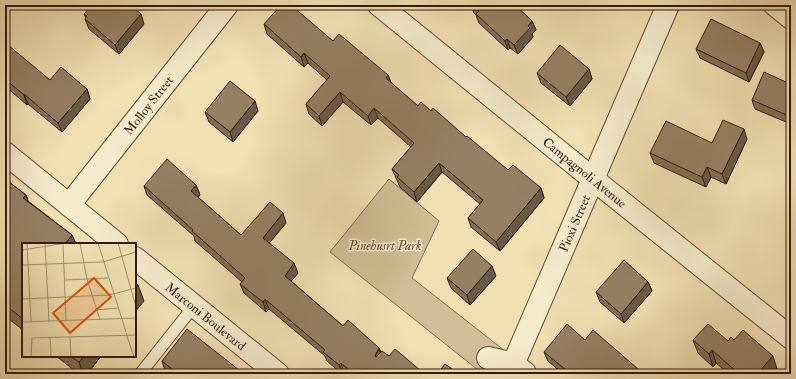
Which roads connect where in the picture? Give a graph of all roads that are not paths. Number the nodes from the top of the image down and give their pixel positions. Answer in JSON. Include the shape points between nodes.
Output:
{"nodes":[{"id":1,"x":227,"y":5,"type":"edge"},
{"id":2,"x":379,"y":5,"type":"edge"},
{"id":3,"x":668,"y":5,"type":"edge"},
{"id":4,"x":775,"y":5,"type":"edge"},
{"id":5,"x":791,"y":18,"type":"edge"},
{"id":6,"x":5,"y":153,"type":"edge"},
{"id":7,"x":593,"y":179,"type":"junction"},
{"id":8,"x":69,"y":205,"type":"junction"},
{"id":9,"x":116,"y":243,"type":"edge"},
{"id":10,"x":136,"y":259,"type":"edge"},
{"id":11,"x":194,"y":306,"type":"junction"},
{"id":12,"x":791,"y":338,"type":"edge"},
{"id":13,"x":488,"y":358,"type":"dead end"},
{"id":14,"x":516,"y":371,"type":"edge"},
{"id":15,"x":140,"y":374,"type":"edge"},
{"id":16,"x":278,"y":374,"type":"edge"}],
"edges":[{"from":1,"to":8,"type":"street","name":"Molloy Street"},
{"from":2,"to":7,"type":"street","name":"Campagnoli Avenue"},
{"from":3,"to":7,"type":"street","name":"Pioxi Street"},
{"from":4,"to":5,"type":"street"},
{"from":6,"to":8,"type":"street"},
{"from":7,"to":12,"type":"street","name":"Campagnoli Avenue"},
{"from":7,"to":14,"type":"street","name":"Pioxi Street"},
{"from":8,"to":9,"type":"street"},
{"from":10,"to":11,"type":"street","name":"Marconi Boulevard"},
{"from":11,"to":15,"type":"lane"},
{"from":11,"to":16,"type":"street","name":"Marconi Boulevard"},
{"from":13,"to":14,"type":"street"}]}
